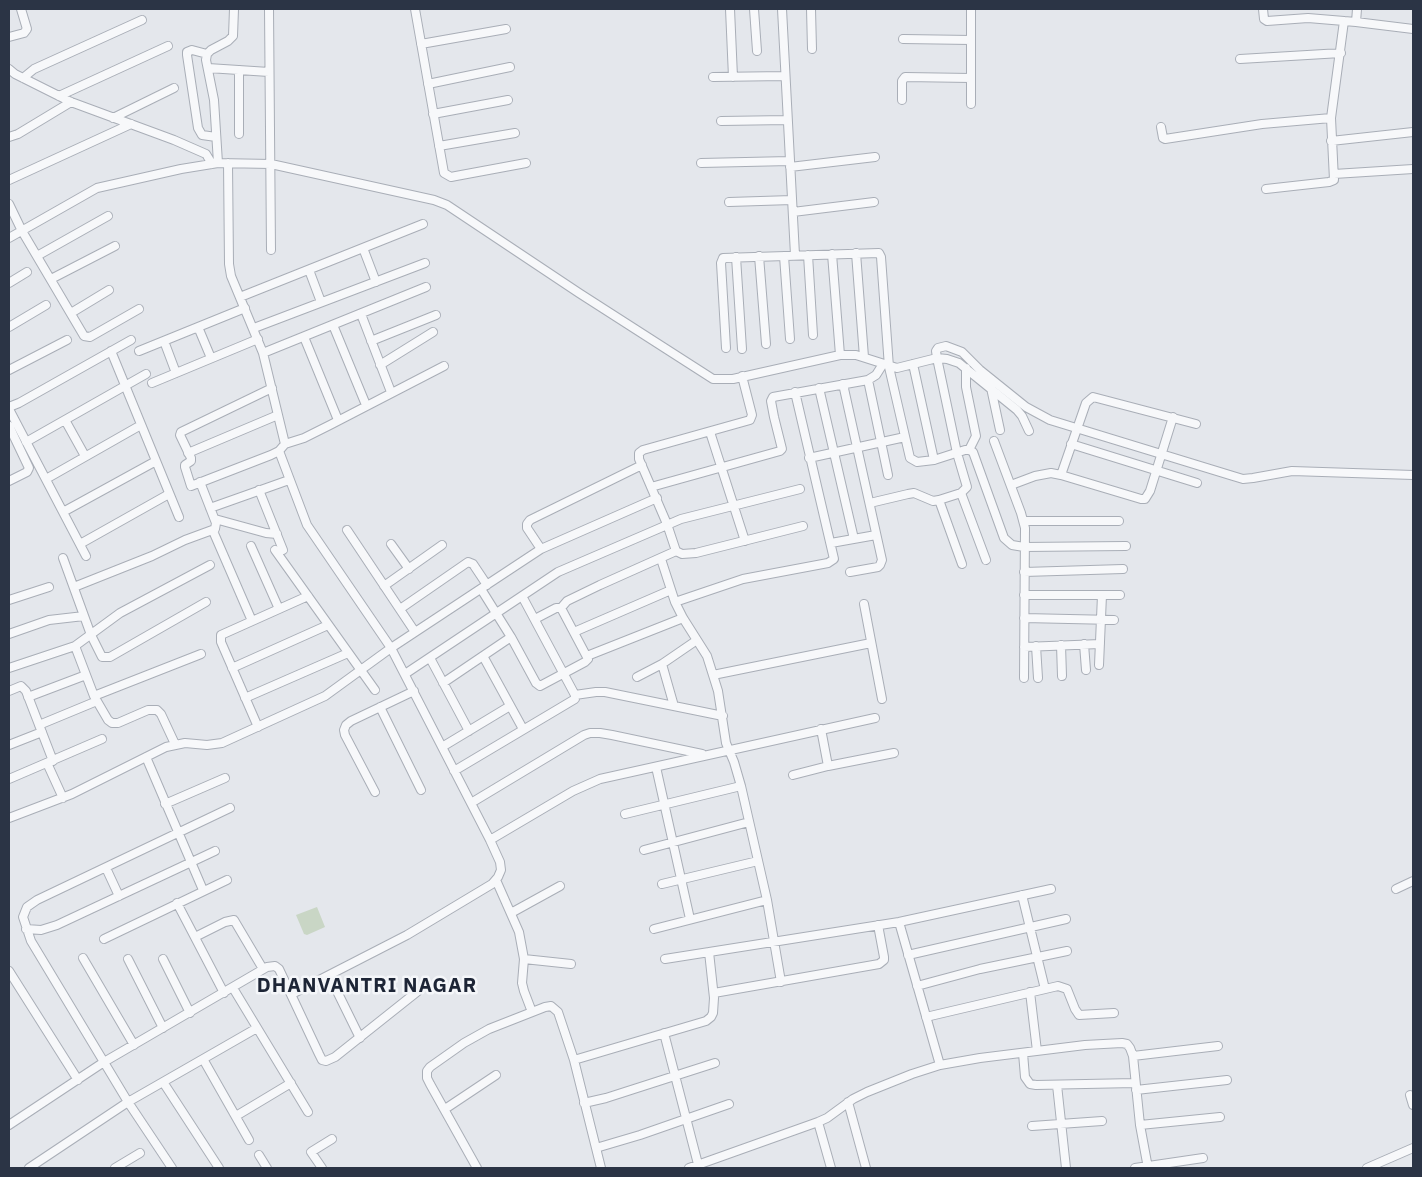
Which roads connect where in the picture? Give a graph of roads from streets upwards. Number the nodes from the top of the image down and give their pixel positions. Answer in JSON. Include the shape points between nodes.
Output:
{"nodes":[{"id":1,"x":21,"y":9,"type":"edge"},
{"id":2,"x":234,"y":9,"type":"edge"},
{"id":3,"x":269,"y":9,"type":"edge"},
{"id":4,"x":415,"y":9,"type":"edge"},
{"id":5,"x":730,"y":9,"type":"edge"},
{"id":6,"x":754,"y":9,"type":"edge"},
{"id":7,"x":782,"y":9,"type":"edge"},
{"id":8,"x":811,"y":9,"type":"edge"},
{"id":9,"x":971,"y":9,"type":"edge"},
{"id":10,"x":1263,"y":9,"type":"edge"},
{"id":11,"x":1357,"y":9,"type":"edge"},
{"id":12,"x":142,"y":20,"type":"dead end"},
{"id":13,"x":1344,"y":21,"type":"junction"},
{"id":14,"x":1356,"y":22,"type":"junction"},
{"id":15,"x":506,"y":29,"type":"dead end"},
{"id":16,"x":1413,"y":29,"type":"edge"},
{"id":17,"x":9,"y":37,"type":"edge"},
{"id":18,"x":903,"y":39,"type":"dead end"},
{"id":19,"x":971,"y":40,"type":"junction"},
{"id":20,"x":421,"y":44,"type":"junction"},
{"id":21,"x":168,"y":46,"type":"dead end"},
{"id":22,"x":812,"y":48,"type":"dead end"},
{"id":23,"x":757,"y":51,"type":"dead end"},
{"id":24,"x":1341,"y":53,"type":"junction"},
{"id":25,"x":207,"y":54,"type":"junction"},
{"id":26,"x":1240,"y":59,"type":"dead end"},
{"id":27,"x":510,"y":67,"type":"dead end"},
{"id":28,"x":208,"y":68,"type":"junction"},
{"id":29,"x":9,"y":69,"type":"edge"},
{"id":30,"x":239,"y":70,"type":"junction"},
{"id":31,"x":269,"y":72,"type":"junction"},
{"id":32,"x":785,"y":76,"type":"junction"},
{"id":33,"x":712,"y":77,"type":"dead end"},
{"id":34,"x":733,"y":77,"type":"junction"},
{"id":35,"x":22,"y":78,"type":"junction"},
{"id":36,"x":971,"y":78,"type":"junction"},
{"id":37,"x":428,"y":84,"type":"junction"},
{"id":38,"x":174,"y":88,"type":"dead end"},
{"id":39,"x":59,"y":96,"type":"junction"},
{"id":40,"x":508,"y":100,"type":"dead end"},
{"id":41,"x":902,"y":100,"type":"dead end"},
{"id":42,"x":71,"y":102,"type":"junction"},
{"id":43,"x":971,"y":104,"type":"dead end"},
{"id":44,"x":433,"y":114,"type":"junction"},
{"id":45,"x":113,"y":118,"type":"junction"},
{"id":46,"x":1331,"y":118,"type":"junction"},
{"id":47,"x":787,"y":120,"type":"junction"},
{"id":48,"x":722,"y":121,"type":"dead end"},
{"id":49,"x":132,"y":124,"type":"junction"},
{"id":50,"x":1161,"y":127,"type":"dead end"},
{"id":51,"x":1413,"y":132,"type":"edge"},
{"id":52,"x":238,"y":134,"type":"dead end"},
{"id":53,"x":515,"y":134,"type":"dead end"},
{"id":54,"x":9,"y":137,"type":"edge"},
{"id":55,"x":216,"y":137,"type":"junction"},
{"id":56,"x":1331,"y":141,"type":"junction"},
{"id":57,"x":439,"y":146,"type":"junction"},
{"id":58,"x":876,"y":157,"type":"dead end"},
{"id":59,"x":228,"y":163,"type":"junction"},
{"id":60,"x":526,"y":163,"type":"dead end"},
{"id":61,"x":701,"y":163,"type":"dead end"},
{"id":62,"x":215,"y":164,"type":"junction"},
{"id":63,"x":271,"y":164,"type":"junction"},
{"id":64,"x":790,"y":164,"type":"junction"},
{"id":65,"x":1413,"y":169,"type":"edge"},
{"id":66,"x":1334,"y":174,"type":"junction"},
{"id":67,"x":9,"y":180,"type":"edge"},
{"id":68,"x":1266,"y":189,"type":"dead end"},
{"id":69,"x":792,"y":200,"type":"junction"},
{"id":70,"x":728,"y":202,"type":"dead end"},
{"id":71,"x":874,"y":202,"type":"dead end"},
{"id":72,"x":9,"y":204,"type":"edge"},
{"id":73,"x":793,"y":212,"type":"junction"},
{"id":74,"x":108,"y":216,"type":"dead end"},
{"id":75,"x":423,"y":224,"type":"dead end"},
{"id":76,"x":22,"y":231,"type":"junction"},
{"id":77,"x":9,"y":238,"type":"edge"},
{"id":78,"x":115,"y":246,"type":"dead end"},
{"id":79,"x":363,"y":248,"type":"junction"},
{"id":80,"x":271,"y":250,"type":"dead end"},
{"id":81,"x":832,"y":254,"type":"junction"},
{"id":82,"x":856,"y":254,"type":"junction"},
{"id":83,"x":808,"y":255,"type":"junction"},
{"id":84,"x":37,"y":256,"type":"junction"},
{"id":85,"x":759,"y":256,"type":"junction"},
{"id":86,"x":784,"y":256,"type":"junction"},
{"id":87,"x":795,"y":256,"type":"junction"},
{"id":88,"x":736,"y":257,"type":"junction"},
{"id":89,"x":425,"y":263,"type":"dead end"},
{"id":90,"x":309,"y":270,"type":"junction"},
{"id":91,"x":27,"y":272,"type":"dead end"},
{"id":92,"x":51,"y":279,"type":"junction"},
{"id":93,"x":376,"y":282,"type":"junction"},
{"id":94,"x":9,"y":283,"type":"edge"},
{"id":95,"x":426,"y":287,"type":"dead end"},
{"id":96,"x":109,"y":290,"type":"dead end"},
{"id":97,"x":240,"y":297,"type":"junction"},
{"id":98,"x":321,"y":302,"type":"junction"},
{"id":99,"x":46,"y":306,"type":"dead end"},
{"id":100,"x":244,"y":308,"type":"junction"},
{"id":101,"x":139,"y":309,"type":"dead end"},
{"id":102,"x":71,"y":313,"type":"junction"},
{"id":103,"x":361,"y":314,"type":"junction"},
{"id":104,"x":436,"y":315,"type":"dead end"},
{"id":105,"x":333,"y":325,"type":"junction"},
{"id":106,"x":9,"y":327,"type":"edge"},
{"id":107,"x":198,"y":327,"type":"junction"},
{"id":108,"x":254,"y":328,"type":"junction"},
{"id":109,"x":433,"y":332,"type":"dead end"},
{"id":110,"x":813,"y":335,"type":"dead end"},
{"id":111,"x":304,"y":336,"type":"junction"},
{"id":112,"x":258,"y":339,"type":"junction"},
{"id":113,"x":790,"y":339,"type":"dead end"},
{"id":114,"x":66,"y":340,"type":"dead end"},
{"id":115,"x":131,"y":340,"type":"dead end"},
{"id":116,"x":164,"y":341,"type":"junction"},
{"id":117,"x":371,"y":341,"type":"junction"},
{"id":118,"x":766,"y":344,"type":"dead end"},
{"id":119,"x":726,"y":348,"type":"dead end"},
{"id":120,"x":742,"y":349,"type":"dead end"},
{"id":121,"x":111,"y":351,"type":"junction"},
{"id":122,"x":138,"y":351,"type":"dead end"},
{"id":123,"x":263,"y":353,"type":"junction"},
{"id":124,"x":840,"y":355,"type":"junction"},
{"id":125,"x":864,"y":357,"type":"junction"},
{"id":126,"x":211,"y":358,"type":"junction"},
{"id":127,"x":937,"y":358,"type":"junction"},
{"id":128,"x":913,"y":364,"type":"junction"},
{"id":129,"x":380,"y":365,"type":"junction"},
{"id":130,"x":444,"y":366,"type":"dead end"},
{"id":131,"x":886,"y":366,"type":"junction"},
{"id":132,"x":966,"y":368,"type":"junction"},
{"id":133,"x":9,"y":370,"type":"edge"},
{"id":134,"x":176,"y":373,"type":"junction"},
{"id":135,"x":146,"y":374,"type":"dead end"},
{"id":136,"x":742,"y":376,"type":"junction"},
{"id":137,"x":868,"y":380,"type":"junction"},
{"id":138,"x":152,"y":383,"type":"dead end"},
{"id":139,"x":843,"y":384,"type":"junction"},
{"id":140,"x":125,"y":386,"type":"junction"},
{"id":141,"x":272,"y":388,"type":"junction"},
{"id":142,"x":819,"y":388,"type":"junction"},
{"id":143,"x":990,"y":388,"type":"junction"},
{"id":144,"x":391,"y":392,"type":"junction"},
{"id":145,"x":795,"y":392,"type":"junction"},
{"id":146,"x":366,"y":405,"type":"junction"},
{"id":147,"x":9,"y":408,"type":"edge"},
{"id":148,"x":278,"y":414,"type":"junction"},
{"id":149,"x":1172,"y":418,"type":"junction"},
{"id":150,"x":66,"y":420,"type":"junction"},
{"id":151,"x":338,"y":420,"type":"junction"},
{"id":152,"x":1196,"y":424,"type":"dead end"},
{"id":153,"x":141,"y":425,"type":"junction"},
{"id":154,"x":9,"y":426,"type":"edge"},
{"id":155,"x":1076,"y":428,"type":"junction"},
{"id":156,"x":1000,"y":430,"type":"dead end"},
{"id":157,"x":710,"y":432,"type":"junction"},
{"id":158,"x":1029,"y":432,"type":"dead end"},
{"id":159,"x":11,"y":435,"type":"edge"},
{"id":160,"x":905,"y":437,"type":"junction"},
{"id":161,"x":994,"y":441,"type":"dead end"},
{"id":162,"x":26,"y":442,"type":"junction"},
{"id":163,"x":881,"y":442,"type":"junction"},
{"id":164,"x":285,"y":444,"type":"junction"},
{"id":165,"x":1071,"y":444,"type":"junction"},
{"id":166,"x":857,"y":448,"type":"junction"},
{"id":167,"x":969,"y":450,"type":"junction"},
{"id":168,"x":279,"y":451,"type":"junction"},
{"id":169,"x":833,"y":452,"type":"junction"},
{"id":170,"x":188,"y":453,"type":"junction"},
{"id":171,"x":957,"y":453,"type":"junction"},
{"id":172,"x":1160,"y":454,"type":"junction"},
{"id":173,"x":86,"y":456,"type":"junction"},
{"id":174,"x":809,"y":458,"type":"junction"},
{"id":175,"x":934,"y":460,"type":"junction"},
{"id":176,"x":156,"y":461,"type":"junction"},
{"id":177,"x":642,"y":465,"type":"junction"},
{"id":178,"x":722,"y":467,"type":"junction"},
{"id":179,"x":1156,"y":471,"type":"junction"},
{"id":180,"x":888,"y":475,"type":"dead end"},
{"id":181,"x":1061,"y":475,"type":"junction"},
{"id":182,"x":1413,"y":475,"type":"edge"},
{"id":183,"x":46,"y":479,"type":"junction"},
{"id":184,"x":289,"y":480,"type":"junction"},
{"id":185,"x":9,"y":481,"type":"edge"},
{"id":186,"x":200,"y":482,"type":"junction"},
{"id":187,"x":1197,"y":484,"type":"dead end"},
{"id":188,"x":1011,"y":485,"type":"junction"},
{"id":189,"x":651,"y":487,"type":"junction"},
{"id":190,"x":800,"y":489,"type":"dead end"},
{"id":191,"x":259,"y":490,"type":"junction"},
{"id":192,"x":961,"y":493,"type":"junction"},
{"id":193,"x":169,"y":494,"type":"junction"},
{"id":194,"x":657,"y":498,"type":"junction"},
{"id":195,"x":939,"y":500,"type":"junction"},
{"id":196,"x":870,"y":503,"type":"junction"},
{"id":197,"x":735,"y":506,"type":"junction"},
{"id":198,"x":210,"y":508,"type":"junction"},
{"id":199,"x":63,"y":512,"type":"junction"},
{"id":200,"x":179,"y":518,"type":"dead end"},
{"id":201,"x":215,"y":519,"type":"junction"},
{"id":202,"x":1024,"y":521,"type":"junction"},
{"id":203,"x":1119,"y":521,"type":"dead end"},
{"id":204,"x":668,"y":524,"type":"junction"},
{"id":205,"x":803,"y":526,"type":"dead end"},
{"id":206,"x":347,"y":530,"type":"dead end"},
{"id":207,"x":213,"y":531,"type":"junction"},
{"id":208,"x":277,"y":534,"type":"junction"},
{"id":209,"x":876,"y":534,"type":"junction"},
{"id":210,"x":854,"y":539,"type":"junction"},
{"id":211,"x":745,"y":541,"type":"junction"},
{"id":212,"x":831,"y":543,"type":"junction"},
{"id":213,"x":80,"y":544,"type":"junction"},
{"id":214,"x":391,"y":544,"type":"dead end"},
{"id":215,"x":442,"y":545,"type":"dead end"},
{"id":216,"x":251,"y":546,"type":"dead end"},
{"id":217,"x":1126,"y":546,"type":"dead end"},
{"id":218,"x":1024,"y":547,"type":"junction"},
{"id":219,"x":541,"y":550,"type":"junction"},
{"id":220,"x":676,"y":551,"type":"junction"},
{"id":221,"x":86,"y":556,"type":"dead end"},
{"id":222,"x":63,"y":558,"type":"dead end"},
{"id":223,"x":662,"y":559,"type":"junction"},
{"id":224,"x":986,"y":560,"type":"dead end"},
{"id":225,"x":962,"y":564,"type":"dead end"},
{"id":226,"x":210,"y":565,"type":"dead end"},
{"id":227,"x":409,"y":569,"type":"junction"},
{"id":228,"x":1123,"y":569,"type":"dead end"},
{"id":229,"x":850,"y":572,"type":"dead end"},
{"id":230,"x":1024,"y":572,"type":"junction"},
{"id":231,"x":74,"y":586,"type":"junction"},
{"id":232,"x":384,"y":586,"type":"junction"},
{"id":233,"x":49,"y":587,"type":"dead end"},
{"id":234,"x":484,"y":587,"type":"junction"},
{"id":235,"x":671,"y":590,"type":"junction"},
{"id":236,"x":1024,"y":595,"type":"junction"},
{"id":237,"x":1102,"y":595,"type":"junction"},
{"id":238,"x":1120,"y":595,"type":"dead end"},
{"id":239,"x":308,"y":596,"type":"junction"},
{"id":240,"x":522,"y":596,"type":"junction"},
{"id":241,"x":9,"y":600,"type":"edge"},
{"id":242,"x":206,"y":602,"type":"dead end"},
{"id":243,"x":675,"y":602,"type":"junction"},
{"id":244,"x":864,"y":604,"type":"dead end"},
{"id":245,"x":561,"y":608,"type":"junction"},
{"id":246,"x":279,"y":609,"type":"junction"},
{"id":247,"x":400,"y":609,"type":"junction"},
{"id":248,"x":496,"y":613,"type":"junction"},
{"id":249,"x":84,"y":616,"type":"junction"},
{"id":250,"x":683,"y":618,"type":"junction"},
{"id":251,"x":1024,"y":618,"type":"junction"},
{"id":252,"x":535,"y":619,"type":"junction"},
{"id":253,"x":1102,"y":620,"type":"junction"},
{"id":254,"x":1114,"y":620,"type":"dead end"},
{"id":255,"x":252,"y":621,"type":"junction"},
{"id":256,"x":328,"y":625,"type":"junction"},
{"id":257,"x":415,"y":632,"type":"junction"},
{"id":258,"x":574,"y":632,"type":"junction"},
{"id":259,"x":9,"y":634,"type":"edge"},
{"id":260,"x":91,"y":634,"type":"junction"},
{"id":261,"x":511,"y":637,"type":"junction"},
{"id":262,"x":697,"y":640,"type":"junction"},
{"id":263,"x":871,"y":643,"type":"junction"},
{"id":264,"x":1084,"y":644,"type":"junction"},
{"id":265,"x":1100,"y":644,"type":"junction"},
{"id":266,"x":1061,"y":645,"type":"junction"},
{"id":267,"x":75,"y":646,"type":"junction"},
{"id":268,"x":1024,"y":646,"type":"junction"},
{"id":269,"x":1036,"y":646,"type":"junction"},
{"id":270,"x":391,"y":648,"type":"junction"},
{"id":271,"x":348,"y":653,"type":"junction"},
{"id":272,"x":201,"y":654,"type":"dead end"},
{"id":273,"x":483,"y":656,"type":"junction"},
{"id":274,"x":587,"y":656,"type":"junction"},
{"id":275,"x":430,"y":658,"type":"junction"},
{"id":276,"x":662,"y":664,"type":"junction"},
{"id":277,"x":1099,"y":665,"type":"dead end"},
{"id":278,"x":9,"y":668,"type":"edge"},
{"id":279,"x":232,"y":668,"type":"junction"},
{"id":280,"x":360,"y":670,"type":"junction"},
{"id":281,"x":1086,"y":670,"type":"dead end"},
{"id":282,"x":405,"y":674,"type":"junction"},
{"id":283,"x":563,"y":674,"type":"junction"},
{"id":284,"x":86,"y":675,"type":"junction"},
{"id":285,"x":713,"y":675,"type":"junction"},
{"id":286,"x":1062,"y":676,"type":"dead end"},
{"id":287,"x":637,"y":677,"type":"dead end"},
{"id":288,"x":1024,"y":678,"type":"dead end"},
{"id":289,"x":1038,"y":678,"type":"dead end"},
{"id":290,"x":444,"y":683,"type":"junction"},
{"id":291,"x":375,"y":690,"type":"dead end"},
{"id":292,"x":9,"y":691,"type":"edge"},
{"id":293,"x":414,"y":691,"type":"junction"},
{"id":294,"x":575,"y":695,"type":"junction"},
{"id":295,"x":28,"y":697,"type":"junction"},
{"id":296,"x":96,"y":698,"type":"junction"},
{"id":297,"x":245,"y":698,"type":"junction"},
{"id":298,"x":882,"y":699,"type":"dead end"},
{"id":299,"x":510,"y":706,"type":"junction"},
{"id":300,"x":674,"y":706,"type":"junction"},
{"id":301,"x":380,"y":707,"type":"junction"},
{"id":302,"x":875,"y":718,"type":"dead end"},
{"id":303,"x":723,"y":719,"type":"junction"},
{"id":304,"x":258,"y":727,"type":"junction"},
{"id":305,"x":40,"y":729,"type":"junction"},
{"id":306,"x":523,"y":729,"type":"junction"},
{"id":307,"x":821,"y":730,"type":"junction"},
{"id":308,"x":469,"y":731,"type":"junction"},
{"id":309,"x":102,"y":739,"type":"dead end"},
{"id":310,"x":175,"y":744,"type":"junction"},
{"id":311,"x":9,"y":745,"type":"edge"},
{"id":312,"x":442,"y":747,"type":"junction"},
{"id":313,"x":728,"y":750,"type":"junction"},
{"id":314,"x":894,"y":752,"type":"dead end"},
{"id":315,"x":707,"y":755,"type":"junction"},
{"id":316,"x":146,"y":757,"type":"junction"},
{"id":317,"x":50,"y":762,"type":"junction"},
{"id":318,"x":828,"y":766,"type":"junction"},
{"id":319,"x":656,"y":767,"type":"junction"},
{"id":320,"x":454,"y":771,"type":"junction"},
{"id":321,"x":792,"y":775,"type":"dead end"},
{"id":322,"x":225,"y":778,"type":"dead end"},
{"id":323,"x":9,"y":779,"type":"edge"},
{"id":324,"x":741,"y":786,"type":"junction"},
{"id":325,"x":420,"y":790,"type":"dead end"},
{"id":326,"x":375,"y":792,"type":"dead end"},
{"id":327,"x":63,"y":798,"type":"junction"},
{"id":328,"x":470,"y":803,"type":"junction"},
{"id":329,"x":165,"y":804,"type":"junction"},
{"id":330,"x":664,"y":804,"type":"junction"},
{"id":331,"x":230,"y":808,"type":"dead end"},
{"id":332,"x":626,"y":814,"type":"dead end"},
{"id":333,"x":9,"y":818,"type":"edge"},
{"id":334,"x":749,"y":822,"type":"junction"},
{"id":335,"x":177,"y":833,"type":"junction"},
{"id":336,"x":490,"y":840,"type":"junction"},
{"id":337,"x":672,"y":842,"type":"junction"},
{"id":338,"x":644,"y":850,"type":"dead end"},
{"id":339,"x":215,"y":851,"type":"dead end"},
{"id":340,"x":758,"y":861,"type":"junction"},
{"id":341,"x":190,"y":862,"type":"junction"},
{"id":342,"x":106,"y":868,"type":"junction"},
{"id":343,"x":681,"y":879,"type":"junction"},
{"id":344,"x":227,"y":880,"type":"dead end"},
{"id":345,"x":496,"y":880,"type":"junction"},
{"id":346,"x":1413,"y":881,"type":"edge"},
{"id":347,"x":662,"y":884,"type":"dead end"},
{"id":348,"x":560,"y":886,"type":"dead end"},
{"id":349,"x":1051,"y":889,"type":"dead end"},
{"id":350,"x":1396,"y":889,"type":"dead end"},
{"id":351,"x":203,"y":890,"type":"junction"},
{"id":352,"x":1022,"y":895,"type":"junction"},
{"id":353,"x":119,"y":896,"type":"junction"},
{"id":354,"x":767,"y":900,"type":"junction"},
{"id":355,"x":177,"y":903,"type":"junction"},
{"id":356,"x":511,"y":913,"type":"junction"},
{"id":357,"x":690,"y":919,"type":"junction"},
{"id":358,"x":1066,"y":919,"type":"dead end"},
{"id":359,"x":899,"y":922,"type":"junction"},
{"id":360,"x":878,"y":926,"type":"junction"},
{"id":361,"x":1030,"y":927,"type":"junction"},
{"id":362,"x":654,"y":929,"type":"dead end"},
{"id":363,"x":27,"y":930,"type":"junction"},
{"id":364,"x":194,"y":937,"type":"junction"},
{"id":365,"x":104,"y":939,"type":"dead end"},
{"id":366,"x":774,"y":942,"type":"junction"},
{"id":367,"x":1067,"y":951,"type":"dead end"},
{"id":368,"x":709,"y":952,"type":"junction"},
{"id":369,"x":908,"y":954,"type":"junction"},
{"id":370,"x":83,"y":958,"type":"dead end"},
{"id":371,"x":1037,"y":958,"type":"junction"},
{"id":372,"x":128,"y":959,"type":"dead end"},
{"id":373,"x":163,"y":959,"type":"dead end"},
{"id":374,"x":524,"y":959,"type":"junction"},
{"id":375,"x":665,"y":959,"type":"dead end"},
{"id":376,"x":571,"y":964,"type":"dead end"},
{"id":377,"x":263,"y":969,"type":"junction"},
{"id":378,"x":9,"y":971,"type":"edge"},
{"id":379,"x":329,"y":975,"type":"junction"},
{"id":380,"x":781,"y":982,"type":"junction"},
{"id":381,"x":917,"y":986,"type":"junction"},
{"id":382,"x":233,"y":988,"type":"junction"},
{"id":383,"x":1044,"y":989,"type":"junction"},
{"id":384,"x":418,"y":991,"type":"dead end"},
{"id":385,"x":1030,"y":992,"type":"junction"},
{"id":386,"x":224,"y":993,"type":"junction"},
{"id":387,"x":292,"y":994,"type":"junction"},
{"id":388,"x":714,"y":999,"type":"junction"},
{"id":389,"x":532,"y":1012,"type":"junction"},
{"id":390,"x":190,"y":1013,"type":"junction"},
{"id":391,"x":1114,"y":1013,"type":"dead end"},
{"id":392,"x":927,"y":1021,"type":"junction"},
{"id":393,"x":163,"y":1028,"type":"junction"},
{"id":394,"x":257,"y":1028,"type":"junction"},
{"id":395,"x":664,"y":1032,"type":"junction"},
{"id":396,"x":360,"y":1038,"type":"junction"},
{"id":397,"x":134,"y":1045,"type":"junction"},
{"id":398,"x":1218,"y":1046,"type":"dead end"},
{"id":399,"x":1037,"y":1051,"type":"junction"},
{"id":400,"x":1023,"y":1053,"type":"junction"},
{"id":401,"x":1133,"y":1056,"type":"junction"},
{"id":402,"x":203,"y":1059,"type":"junction"},
{"id":403,"x":574,"y":1060,"type":"junction"},
{"id":404,"x":104,"y":1062,"type":"junction"},
{"id":405,"x":715,"y":1062,"type":"dead end"},
{"id":406,"x":940,"y":1065,"type":"junction"},
{"id":407,"x":496,"y":1075,"type":"dead end"},
{"id":408,"x":675,"y":1076,"type":"junction"},
{"id":409,"x":78,"y":1080,"type":"junction"},
{"id":410,"x":1227,"y":1080,"type":"dead end"},
{"id":411,"x":163,"y":1082,"type":"junction"},
{"id":412,"x":291,"y":1084,"type":"junction"},
{"id":413,"x":1057,"y":1085,"type":"junction"},
{"id":414,"x":1136,"y":1086,"type":"junction"},
{"id":415,"x":1410,"y":1095,"type":"dead end"},
{"id":416,"x":128,"y":1102,"type":"junction"},
{"id":417,"x":848,"y":1102,"type":"junction"},
{"id":418,"x":584,"y":1103,"type":"junction"},
{"id":419,"x":729,"y":1104,"type":"dead end"},
{"id":420,"x":1413,"y":1105,"type":"edge"},
{"id":421,"x":445,"y":1109,"type":"junction"},
{"id":422,"x":308,"y":1112,"type":"dead end"},
{"id":423,"x":236,"y":1116,"type":"junction"},
{"id":424,"x":1220,"y":1117,"type":"dead end"},
{"id":425,"x":686,"y":1119,"type":"junction"},
{"id":426,"x":1102,"y":1121,"type":"dead end"},
{"id":427,"x":818,"y":1122,"type":"junction"},
{"id":428,"x":1061,"y":1124,"type":"junction"},
{"id":429,"x":1140,"y":1124,"type":"junction"},
{"id":430,"x":9,"y":1125,"type":"edge"},
{"id":431,"x":1032,"y":1126,"type":"dead end"},
{"id":432,"x":332,"y":1139,"type":"dead end"},
{"id":433,"x":249,"y":1140,"type":"dead end"},
{"id":434,"x":596,"y":1148,"type":"junction"},
{"id":435,"x":1413,"y":1148,"type":"edge"},
{"id":436,"x":140,"y":1153,"type":"dead end"},
{"id":437,"x":259,"y":1155,"type":"dead end"},
{"id":438,"x":1203,"y":1158,"type":"dead end"},
{"id":439,"x":699,"y":1167,"type":"edge"},
{"id":440,"x":1148,"y":1167,"type":"edge"},
{"id":441,"x":30,"y":1168,"type":"edge"},
{"id":442,"x":115,"y":1168,"type":"edge"},
{"id":443,"x":172,"y":1168,"type":"edge"},
{"id":444,"x":219,"y":1168,"type":"edge"},
{"id":445,"x":267,"y":1168,"type":"edge"},
{"id":446,"x":322,"y":1168,"type":"edge"},
{"id":447,"x":476,"y":1168,"type":"edge"},
{"id":448,"x":601,"y":1168,"type":"edge"},
{"id":449,"x":689,"y":1168,"type":"edge"},
{"id":450,"x":831,"y":1168,"type":"edge"},
{"id":451,"x":866,"y":1168,"type":"edge"},
{"id":452,"x":1066,"y":1168,"type":"edge"},
{"id":453,"x":1135,"y":1168,"type":"edge"},
{"id":454,"x":1367,"y":1168,"type":"edge"}],
"edges":[{"from":1,"to":17,"type":"street","via":[[27,30]]},
{"from":2,"to":25,"type":"street","via":[[233,36]]},
{"from":3,"to":31,"type":"street"},
{"from":4,"to":20,"type":"street"},
{"from":5,"to":34,"type":"street"},
{"from":6,"to":23,"type":"street"},
{"from":7,"to":32,"type":"street"},
{"from":8,"to":22,"type":"street"},
{"from":9,"to":19,"type":"street"},
{"from":10,"to":13,"type":"street","via":[[1267,21],[1308,18]]},
{"from":11,"to":14,"type":"street"},
{"from":12,"to":35,"type":"street","via":[[34,69]]},
{"from":13,"to":14,"type":"street"},
{"from":13,"to":24,"type":"street"},
{"from":14,"to":16,"type":"street"},
{"from":15,"to":20,"type":"street"},
{"from":18,"to":19,"type":"street"},
{"from":19,"to":36,"type":"street"},
{"from":20,"to":37,"type":"street"},
{"from":21,"to":39,"type":"street"},
{"from":24,"to":26,"type":"street"},
{"from":24,"to":46,"type":"street"},
{"from":25,"to":28,"type":"street"},
{"from":25,"to":55,"type":"street","via":[[187,52],[198,128],[202,135]]},
{"from":27,"to":37,"type":"street"},
{"from":28,"to":30,"type":"street"},
{"from":28,"to":55,"type":"street"},
{"from":29,"to":35,"type":"street"},
{"from":30,"to":31,"type":"street"},
{"from":30,"to":52,"type":"street"},
{"from":31,"to":63,"type":"street"},
{"from":32,"to":34,"type":"street"},
{"from":32,"to":47,"type":"street"},
{"from":33,"to":34,"type":"street"},
{"from":35,"to":39,"type":"street"},
{"from":36,"to":41,"type":"street","via":[[905,77]]},
{"from":36,"to":43,"type":"street"},
{"from":37,"to":44,"type":"street"},
{"from":38,"to":45,"type":"street"},
{"from":39,"to":42,"type":"street"},
{"from":40,"to":44,"type":"street"},
{"from":42,"to":45,"type":"street"},
{"from":42,"to":54,"type":"street"},
{"from":44,"to":57,"type":"street"},
{"from":45,"to":49,"type":"street"},
{"from":46,"to":50,"type":"street","via":[[1262,124],[1165,139]]},
{"from":46,"to":56,"type":"street"},
{"from":47,"to":48,"type":"street"},
{"from":47,"to":64,"type":"street"},
{"from":49,"to":62,"type":"street","via":[[206,154]]},
{"from":49,"to":67,"type":"street"},
{"from":51,"to":56,"type":"street"},
{"from":53,"to":57,"type":"street"},
{"from":55,"to":62,"type":"street"},
{"from":56,"to":66,"type":"street"},
{"from":57,"to":60,"type":"street","via":[[444,173],[451,177]]},
{"from":58,"to":64,"type":"street"},
{"from":59,"to":62,"type":"street"},
{"from":59,"to":63,"type":"street"},
{"from":59,"to":97,"type":"street","via":[[229,264]]},
{"from":61,"to":64,"type":"street"},
{"from":62,"to":76,"type":"street","via":[[97,188]]},
{"from":63,"to":80,"type":"street"},
{"from":63,"to":136,"type":"street","via":[[447,205],[706,376],[722,380]]},
{"from":64,"to":69,"type":"street"},
{"from":65,"to":66,"type":"street"},
{"from":66,"to":68,"type":"street","via":[[1334,180],[1329,182]]},
{"from":69,"to":70,"type":"street"},
{"from":69,"to":73,"type":"street"},
{"from":71,"to":73,"type":"street"},
{"from":72,"to":76,"type":"street"},
{"from":73,"to":87,"type":"street"},
{"from":74,"to":84,"type":"street"},
{"from":75,"to":79,"type":"street"},
{"from":76,"to":77,"type":"street"},
{"from":76,"to":84,"type":"street"},
{"from":78,"to":92,"type":"street"},
{"from":79,"to":90,"type":"street"},
{"from":79,"to":93,"type":"street"},
{"from":81,"to":82,"type":"street"},
{"from":81,"to":83,"type":"street"},
{"from":81,"to":124,"type":"street"},
{"from":82,"to":125,"type":"street"},
{"from":82,"to":131,"type":"street","via":[[881,255]]},
{"from":83,"to":87,"type":"street"},
{"from":83,"to":110,"type":"street"},
{"from":84,"to":92,"type":"street"},
{"from":85,"to":86,"type":"street"},
{"from":85,"to":88,"type":"street"},
{"from":85,"to":118,"type":"street"},
{"from":86,"to":87,"type":"street"},
{"from":86,"to":113,"type":"street"},
{"from":88,"to":119,"type":"street","via":[[722,260]]},
{"from":88,"to":120,"type":"street"},
{"from":89,"to":93,"type":"street"},
{"from":90,"to":97,"type":"street"},
{"from":90,"to":98,"type":"street"},
{"from":91,"to":94,"type":"street"},
{"from":92,"to":102,"type":"street"},
{"from":93,"to":98,"type":"street"},
{"from":95,"to":103,"type":"street"},
{"from":96,"to":102,"type":"street"},
{"from":97,"to":100,"type":"street"},
{"from":98,"to":108,"type":"street"},
{"from":99,"to":106,"type":"street"},
{"from":100,"to":107,"type":"street"},
{"from":100,"to":108,"type":"street"},
{"from":101,"to":102,"type":"street","via":[[90,337],[84,336]]},
{"from":103,"to":105,"type":"street"},
{"from":103,"to":117,"type":"street"},
{"from":104,"to":117,"type":"street"},
{"from":105,"to":111,"type":"street"},
{"from":105,"to":146,"type":"street"},
{"from":107,"to":116,"type":"street"},
{"from":107,"to":126,"type":"street"},
{"from":108,"to":112,"type":"street"},
{"from":109,"to":129,"type":"street"},
{"from":111,"to":123,"type":"street"},
{"from":111,"to":151,"type":"street"},
{"from":112,"to":123,"type":"street"},
{"from":112,"to":126,"type":"street"},
{"from":114,"to":133,"type":"street"},
{"from":115,"to":121,"type":"street"},
{"from":116,"to":122,"type":"street"},
{"from":116,"to":134,"type":"street"},
{"from":117,"to":129,"type":"street"},
{"from":121,"to":140,"type":"street"},
{"from":121,"to":147,"type":"street"},
{"from":123,"to":141,"type":"street"},
{"from":124,"to":125,"type":"street"},
{"from":124,"to":136,"type":"street"},
{"from":125,"to":131,"type":"street"},
{"from":126,"to":134,"type":"street"},
{"from":127,"to":128,"type":"street"},
{"from":127,"to":132,"type":"street"},
{"from":127,"to":155,"type":"street","via":[[936,351],[941,347],[962,352],[1026,407],[1050,420]]},
{"from":127,"to":171,"type":"street"},
{"from":128,"to":131,"type":"street","via":[[897,368]]},
{"from":128,"to":175,"type":"street"},
{"from":129,"to":144,"type":"street"},
{"from":130,"to":144,"type":"street"},
{"from":131,"to":137,"type":"street"},
{"from":131,"to":160,"type":"street"},
{"from":132,"to":143,"type":"street"},
{"from":132,"to":167,"type":"street","via":[[966,387],[976,436]]},
{"from":134,"to":138,"type":"street"},
{"from":135,"to":140,"type":"street"},
{"from":136,"to":157,"type":"street","via":[[752,418]]},
{"from":137,"to":139,"type":"street"},
{"from":137,"to":163,"type":"street"},
{"from":139,"to":142,"type":"street"},
{"from":139,"to":166,"type":"street"},
{"from":140,"to":150,"type":"street"},
{"from":140,"to":153,"type":"street"},
{"from":141,"to":148,"type":"street"},
{"from":141,"to":170,"type":"street","via":[[181,432]]},
{"from":142,"to":145,"type":"street"},
{"from":142,"to":169,"type":"street"},
{"from":143,"to":156,"type":"street"},
{"from":143,"to":158,"type":"street","via":[[1017,410]]},
{"from":144,"to":146,"type":"street"},
{"from":145,"to":174,"type":"street"},
{"from":145,"to":178,"type":"street","via":[[776,395],[771,401],[782,449]]},
{"from":146,"to":151,"type":"street"},
{"from":147,"to":162,"type":"street"},
{"from":148,"to":164,"type":"street"},
{"from":148,"to":170,"type":"street"},
{"from":149,"to":152,"type":"street"},
{"from":149,"to":155,"type":"street","via":[[1093,397],[1086,403]]},
{"from":149,"to":172,"type":"street"},
{"from":150,"to":162,"type":"street"},
{"from":150,"to":173,"type":"street"},
{"from":151,"to":164,"type":"street"},
{"from":153,"to":173,"type":"street"},
{"from":153,"to":176,"type":"street"},
{"from":154,"to":159,"type":"street"},
{"from":155,"to":165,"type":"street"},
{"from":155,"to":172,"type":"street"},
{"from":157,"to":177,"type":"street","via":[[643,450],[638,456]]},
{"from":157,"to":178,"type":"street"},
{"from":159,"to":185,"type":"street","via":[[29,468]]},
{"from":160,"to":163,"type":"street"},
{"from":160,"to":175,"type":"street","via":[[912,461]]},
{"from":161,"to":188,"type":"street"},
{"from":162,"to":183,"type":"street"},
{"from":163,"to":166,"type":"street"},
{"from":163,"to":180,"type":"street"},
{"from":164,"to":168,"type":"street"},
{"from":165,"to":179,"type":"street"},
{"from":165,"to":181,"type":"street"},
{"from":166,"to":169,"type":"street"},
{"from":166,"to":196,"type":"street"},
{"from":167,"to":171,"type":"street"},
{"from":167,"to":218,"type":"street","via":[[973,452],[1004,538],[1012,545]]},
{"from":168,"to":184,"type":"street"},
{"from":168,"to":186,"type":"street"},
{"from":169,"to":174,"type":"street"},
{"from":169,"to":210,"type":"street"},
{"from":170,"to":186,"type":"street","via":[[191,461],[185,467],[191,486]]},
{"from":171,"to":175,"type":"street"},
{"from":171,"to":192,"type":"street","via":[[967,484]]},
{"from":172,"to":179,"type":"street"},
{"from":172,"to":182,"type":"street","via":[[1243,479],[1292,471]]},
{"from":173,"to":183,"type":"street"},
{"from":174,"to":212,"type":"street"},
{"from":176,"to":193,"type":"street"},
{"from":176,"to":199,"type":"street"},
{"from":177,"to":189,"type":"street"},
{"from":177,"to":219,"type":"street","via":[[530,520],[527,528]]},
{"from":178,"to":189,"type":"street"},
{"from":178,"to":197,"type":"street"},
{"from":179,"to":181,"type":"street","via":[[1148,496],[1141,499]]},
{"from":179,"to":187,"type":"street"},
{"from":181,"to":188,"type":"street","via":[[1044,474]]},
{"from":183,"to":199,"type":"street"},
{"from":184,"to":191,"type":"street"},
{"from":184,"to":270,"type":"street","via":[[307,525]]},
{"from":186,"to":198,"type":"street"},
{"from":188,"to":202,"type":"street"},
{"from":189,"to":194,"type":"street"},
{"from":190,"to":197,"type":"street"},
{"from":191,"to":198,"type":"street"},
{"from":191,"to":208,"type":"street"},
{"from":192,"to":195,"type":"street"},
{"from":192,"to":224,"type":"street"},
{"from":193,"to":200,"type":"street"},
{"from":193,"to":213,"type":"street"},
{"from":194,"to":204,"type":"street"},
{"from":194,"to":219,"type":"street"},
{"from":195,"to":196,"type":"street","via":[[914,494]]},
{"from":195,"to":225,"type":"street"},
{"from":196,"to":209,"type":"street"},
{"from":197,"to":204,"type":"street"},
{"from":197,"to":211,"type":"street"},
{"from":198,"to":201,"type":"street"},
{"from":199,"to":213,"type":"street"},
{"from":201,"to":207,"type":"street"},
{"from":201,"to":208,"type":"street"},
{"from":202,"to":203,"type":"street"},
{"from":202,"to":218,"type":"street"},
{"from":204,"to":220,"type":"street"},
{"from":204,"to":240,"type":"street","via":[[558,572]]},
{"from":205,"to":211,"type":"street"},
{"from":206,"to":232,"type":"street"},
{"from":207,"to":231,"type":"street"},
{"from":207,"to":255,"type":"street"},
{"from":208,"to":239,"type":"street","via":[[279,550]]},
{"from":209,"to":210,"type":"street"},
{"from":209,"to":229,"type":"street","via":[[882,560],[880,565]]},
{"from":210,"to":212,"type":"street"},
{"from":211,"to":220,"type":"street","via":[[696,553]]},
{"from":212,"to":243,"type":"street","via":[[834,559],[828,563],[743,579]]},
{"from":213,"to":221,"type":"street"},
{"from":214,"to":227,"type":"street"},
{"from":215,"to":227,"type":"street"},
{"from":216,"to":246,"type":"street"},
{"from":217,"to":218,"type":"street"},
{"from":218,"to":230,"type":"street"},
{"from":219,"to":234,"type":"street"},
{"from":220,"to":223,"type":"street"},
{"from":222,"to":231,"type":"street"},
{"from":223,"to":235,"type":"street"},
{"from":223,"to":245,"type":"street","via":[[567,601]]},
{"from":226,"to":260,"type":"street","via":[[120,613]]},
{"from":227,"to":232,"type":"street"},
{"from":228,"to":230,"type":"street"},
{"from":230,"to":236,"type":"street"},
{"from":231,"to":249,"type":"street"},
{"from":232,"to":247,"type":"street"},
{"from":233,"to":241,"type":"street"},
{"from":234,"to":247,"type":"street","via":[[473,564],[468,562]]},
{"from":234,"to":248,"type":"street"},
{"from":234,"to":257,"type":"street"},
{"from":235,"to":243,"type":"street"},
{"from":235,"to":258,"type":"street"},
{"from":236,"to":237,"type":"street"},
{"from":236,"to":251,"type":"street"},
{"from":237,"to":238,"type":"street"},
{"from":237,"to":253,"type":"street"},
{"from":239,"to":246,"type":"street"},
{"from":239,"to":256,"type":"street"},
{"from":240,"to":248,"type":"street"},
{"from":240,"to":252,"type":"street"},
{"from":242,"to":260,"type":"street","via":[[110,657],[99,655]]},
{"from":243,"to":250,"type":"street"},
{"from":244,"to":263,"type":"street"},
{"from":245,"to":252,"type":"street"},
{"from":245,"to":258,"type":"street"},
{"from":246,"to":255,"type":"street"},
{"from":247,"to":257,"type":"street"},
{"from":248,"to":261,"type":"street"},
{"from":248,"to":275,"type":"street"},
{"from":249,"to":259,"type":"street","via":[[48,620]]},
{"from":249,"to":260,"type":"street"},
{"from":250,"to":262,"type":"street"},
{"from":250,"to":274,"type":"street"},
{"from":251,"to":253,"type":"street"},
{"from":251,"to":268,"type":"street"},
{"from":252,"to":283,"type":"street"},
{"from":253,"to":254,"type":"street"},
{"from":253,"to":265,"type":"street"},
{"from":255,"to":279,"type":"street","via":[[221,635]]},
{"from":256,"to":271,"type":"street"},
{"from":256,"to":279,"type":"street"},
{"from":257,"to":270,"type":"street"},
{"from":258,"to":274,"type":"street"},
{"from":260,"to":267,"type":"street"},
{"from":261,"to":273,"type":"street"},
{"from":261,"to":283,"type":"street","via":[[538,685]]},
{"from":262,"to":276,"type":"street"},
{"from":262,"to":285,"type":"street"},
{"from":263,"to":285,"type":"street"},
{"from":263,"to":298,"type":"street"},
{"from":264,"to":265,"type":"street"},
{"from":264,"to":266,"type":"street"},
{"from":264,"to":281,"type":"street"},
{"from":265,"to":277,"type":"street"},
{"from":266,"to":269,"type":"street"},
{"from":266,"to":286,"type":"street"},
{"from":267,"to":278,"type":"street"},
{"from":267,"to":284,"type":"street"},
{"from":268,"to":269,"type":"street"},
{"from":268,"to":288,"type":"street"},
{"from":269,"to":289,"type":"street"},
{"from":270,"to":280,"type":"street"},
{"from":270,"to":282,"type":"street"},
{"from":271,"to":280,"type":"street"},
{"from":271,"to":297,"type":"street"},
{"from":272,"to":296,"type":"street"},
{"from":273,"to":290,"type":"street"},
{"from":273,"to":299,"type":"street"},
{"from":274,"to":283,"type":"street","via":[[585,662]]},
{"from":275,"to":282,"type":"street"},
{"from":275,"to":290,"type":"street"},
{"from":276,"to":287,"type":"street"},
{"from":276,"to":300,"type":"street"},
{"from":279,"to":297,"type":"street"},
{"from":280,"to":291,"type":"street"},
{"from":280,"to":304,"type":"street","via":[[325,696]]},
{"from":282,"to":293,"type":"street"},
{"from":283,"to":294,"type":"street"},
{"from":284,"to":295,"type":"street"},
{"from":284,"to":296,"type":"street"},
{"from":285,"to":303,"type":"street"},
{"from":290,"to":308,"type":"street"},
{"from":292,"to":295,"type":"street","via":[[21,686]]},
{"from":293,"to":301,"type":"street"},
{"from":293,"to":312,"type":"street"},
{"from":294,"to":300,"type":"street","via":[[605,692]]},
{"from":294,"to":306,"type":"street","via":[[572,701]]},
{"from":295,"to":305,"type":"street"},
{"from":296,"to":305,"type":"street"},
{"from":296,"to":310,"type":"street","via":[[112,723],[157,710]]},
{"from":297,"to":304,"type":"street"},
{"from":299,"to":306,"type":"street"},
{"from":299,"to":308,"type":"street"},
{"from":300,"to":303,"type":"street"},
{"from":301,"to":325,"type":"street"},
{"from":301,"to":326,"type":"street","via":[[351,721],[344,730]]},
{"from":302,"to":307,"type":"street"},
{"from":303,"to":313,"type":"street"},
{"from":304,"to":310,"type":"street","via":[[215,744]]},
{"from":305,"to":311,"type":"street"},
{"from":305,"to":317,"type":"street"},
{"from":306,"to":320,"type":"street"},
{"from":307,"to":313,"type":"street"},
{"from":307,"to":318,"type":"street"},
{"from":308,"to":312,"type":"street"},
{"from":309,"to":317,"type":"street"},
{"from":310,"to":316,"type":"street"},
{"from":312,"to":320,"type":"street"},
{"from":313,"to":315,"type":"street"},
{"from":313,"to":324,"type":"street"},
{"from":314,"to":318,"type":"street"},
{"from":315,"to":319,"type":"street"},
{"from":315,"to":328,"type":"street","via":[[590,733]]},
{"from":316,"to":327,"type":"street"},
{"from":316,"to":329,"type":"street"},
{"from":317,"to":323,"type":"street"},
{"from":317,"to":327,"type":"street"},
{"from":318,"to":321,"type":"street"},
{"from":319,"to":330,"type":"street"},
{"from":319,"to":336,"type":"street","via":[[587,784]]},
{"from":320,"to":328,"type":"street"},
{"from":322,"to":329,"type":"street"},
{"from":324,"to":330,"type":"street"},
{"from":324,"to":334,"type":"street"},
{"from":327,"to":333,"type":"street"},
{"from":328,"to":336,"type":"street"},
{"from":329,"to":335,"type":"street"},
{"from":330,"to":332,"type":"street"},
{"from":330,"to":337,"type":"street"},
{"from":331,"to":335,"type":"street"},
{"from":334,"to":337,"type":"street"},
{"from":334,"to":340,"type":"street"},
{"from":335,"to":341,"type":"street"},
{"from":335,"to":342,"type":"street"},
{"from":336,"to":345,"type":"street","via":[[500,862],[501,870]]},
{"from":337,"to":338,"type":"street"},
{"from":337,"to":343,"type":"street"},
{"from":339,"to":341,"type":"street"},
{"from":340,"to":343,"type":"street"},
{"from":340,"to":354,"type":"street"},
{"from":341,"to":351,"type":"street"},
{"from":341,"to":353,"type":"street"},
{"from":342,"to":353,"type":"street"},
{"from":342,"to":363,"type":"street","via":[[27,907],[23,917]]},
{"from":343,"to":347,"type":"street"},
{"from":343,"to":357,"type":"street"},
{"from":344,"to":351,"type":"street"},
{"from":345,"to":356,"type":"street"},
{"from":345,"to":379,"type":"street","via":[[407,934]]},
{"from":346,"to":350,"type":"street"},
{"from":348,"to":356,"type":"street"},
{"from":349,"to":352,"type":"street"},
{"from":351,"to":355,"type":"street"},
{"from":352,"to":359,"type":"street"},
{"from":352,"to":361,"type":"street"},
{"from":353,"to":363,"type":"street","via":[[49,928]]},
{"from":354,"to":357,"type":"street"},
{"from":354,"to":366,"type":"street"},
{"from":355,"to":364,"type":"street"},
{"from":355,"to":365,"type":"street"},
{"from":356,"to":374,"type":"street","via":[[519,932]]},
{"from":357,"to":362,"type":"street"},
{"from":358,"to":361,"type":"street"},
{"from":359,"to":360,"type":"street"},
{"from":359,"to":369,"type":"street"},
{"from":360,"to":366,"type":"street"},
{"from":360,"to":380,"type":"street","via":[[884,957],[882,962]]},
{"from":361,"to":369,"type":"street"},
{"from":361,"to":371,"type":"street"},
{"from":363,"to":404,"type":"street"},
{"from":364,"to":377,"type":"street","via":[[234,920]]},
{"from":364,"to":386,"type":"street"},
{"from":366,"to":368,"type":"street"},
{"from":366,"to":380,"type":"street"},
{"from":367,"to":371,"type":"street"},
{"from":368,"to":375,"type":"street"},
{"from":368,"to":388,"type":"street"},
{"from":369,"to":381,"type":"street"},
{"from":370,"to":397,"type":"street"},
{"from":371,"to":381,"type":"street"},
{"from":371,"to":383,"type":"street"},
{"from":372,"to":393,"type":"street"},
{"from":373,"to":390,"type":"street"},
{"from":374,"to":376,"type":"street"},
{"from":374,"to":389,"type":"street","via":[[522,983]]},
{"from":377,"to":382,"type":"street"},
{"from":377,"to":387,"type":"street","via":[[276,966]]},
{"from":378,"to":409,"type":"street"},
{"from":379,"to":387,"type":"street"},
{"from":379,"to":396,"type":"street"},
{"from":380,"to":388,"type":"street"},
{"from":381,"to":392,"type":"street"},
{"from":382,"to":386,"type":"street"},
{"from":382,"to":394,"type":"street"},
{"from":383,"to":385,"type":"street"},
{"from":383,"to":391,"type":"street","via":[[1067,988],[1080,1015]]},
{"from":384,"to":396,"type":"street"},
{"from":385,"to":392,"type":"street"},
{"from":385,"to":399,"type":"street"},
{"from":386,"to":390,"type":"street"},
{"from":387,"to":396,"type":"street","via":[[322,1060],[330,1061]]},
{"from":388,"to":395,"type":"street","via":[[711,1017],[706,1021]]},
{"from":389,"to":403,"type":"street","via":[[551,1006],[558,1012]]},
{"from":389,"to":421,"type":"street","via":[[464,1043],[430,1067],[427,1078]]},
{"from":390,"to":393,"type":"street"},
{"from":392,"to":406,"type":"street"},
{"from":393,"to":397,"type":"street"},
{"from":394,"to":402,"type":"street"},
{"from":394,"to":412,"type":"street"},
{"from":395,"to":403,"type":"street"},
{"from":395,"to":408,"type":"street"},
{"from":397,"to":404,"type":"street"},
{"from":398,"to":401,"type":"street"},
{"from":399,"to":400,"type":"street"},
{"from":399,"to":401,"type":"street","via":[[1122,1043],[1127,1044]]},
{"from":400,"to":406,"type":"street"},
{"from":400,"to":413,"type":"street","via":[[1026,1081],[1036,1086]]},
{"from":401,"to":414,"type":"street"},
{"from":402,"to":411,"type":"street"},
{"from":402,"to":423,"type":"street"},
{"from":403,"to":418,"type":"street"},
{"from":404,"to":409,"type":"street"},
{"from":404,"to":416,"type":"street"},
{"from":405,"to":408,"type":"street"},
{"from":406,"to":417,"type":"street"},
{"from":407,"to":421,"type":"street"},
{"from":408,"to":418,"type":"street"},
{"from":408,"to":425,"type":"street"},
{"from":409,"to":430,"type":"street"},
{"from":410,"to":414,"type":"street"},
{"from":411,"to":416,"type":"street"},
{"from":411,"to":444,"type":"street"},
{"from":412,"to":422,"type":"street"},
{"from":412,"to":423,"type":"street"},
{"from":413,"to":414,"type":"street"},
{"from":413,"to":428,"type":"street"},
{"from":414,"to":429,"type":"street"},
{"from":415,"to":420,"type":"street"},
{"from":416,"to":441,"type":"street"},
{"from":416,"to":443,"type":"street"},
{"from":417,"to":427,"type":"street"},
{"from":417,"to":451,"type":"street"},
{"from":418,"to":434,"type":"street"},
{"from":419,"to":425,"type":"street"},
{"from":421,"to":447,"type":"street"},
{"from":423,"to":433,"type":"street"},
{"from":424,"to":429,"type":"street"},
{"from":425,"to":434,"type":"street"},
{"from":425,"to":439,"type":"street"},
{"from":426,"to":428,"type":"street"},
{"from":427,"to":439,"type":"street"},
{"from":427,"to":450,"type":"street"},
{"from":428,"to":431,"type":"street"},
{"from":428,"to":452,"type":"street"},
{"from":429,"to":440,"type":"street"},
{"from":432,"to":446,"type":"street","via":[[311,1152]]},
{"from":434,"to":448,"type":"street"},
{"from":435,"to":454,"type":"street"},
{"from":436,"to":442,"type":"street"},
{"from":437,"to":445,"type":"street"},
{"from":438,"to":440,"type":"street"},
{"from":439,"to":449,"type":"street"},
{"from":440,"to":453,"type":"street"}]}
